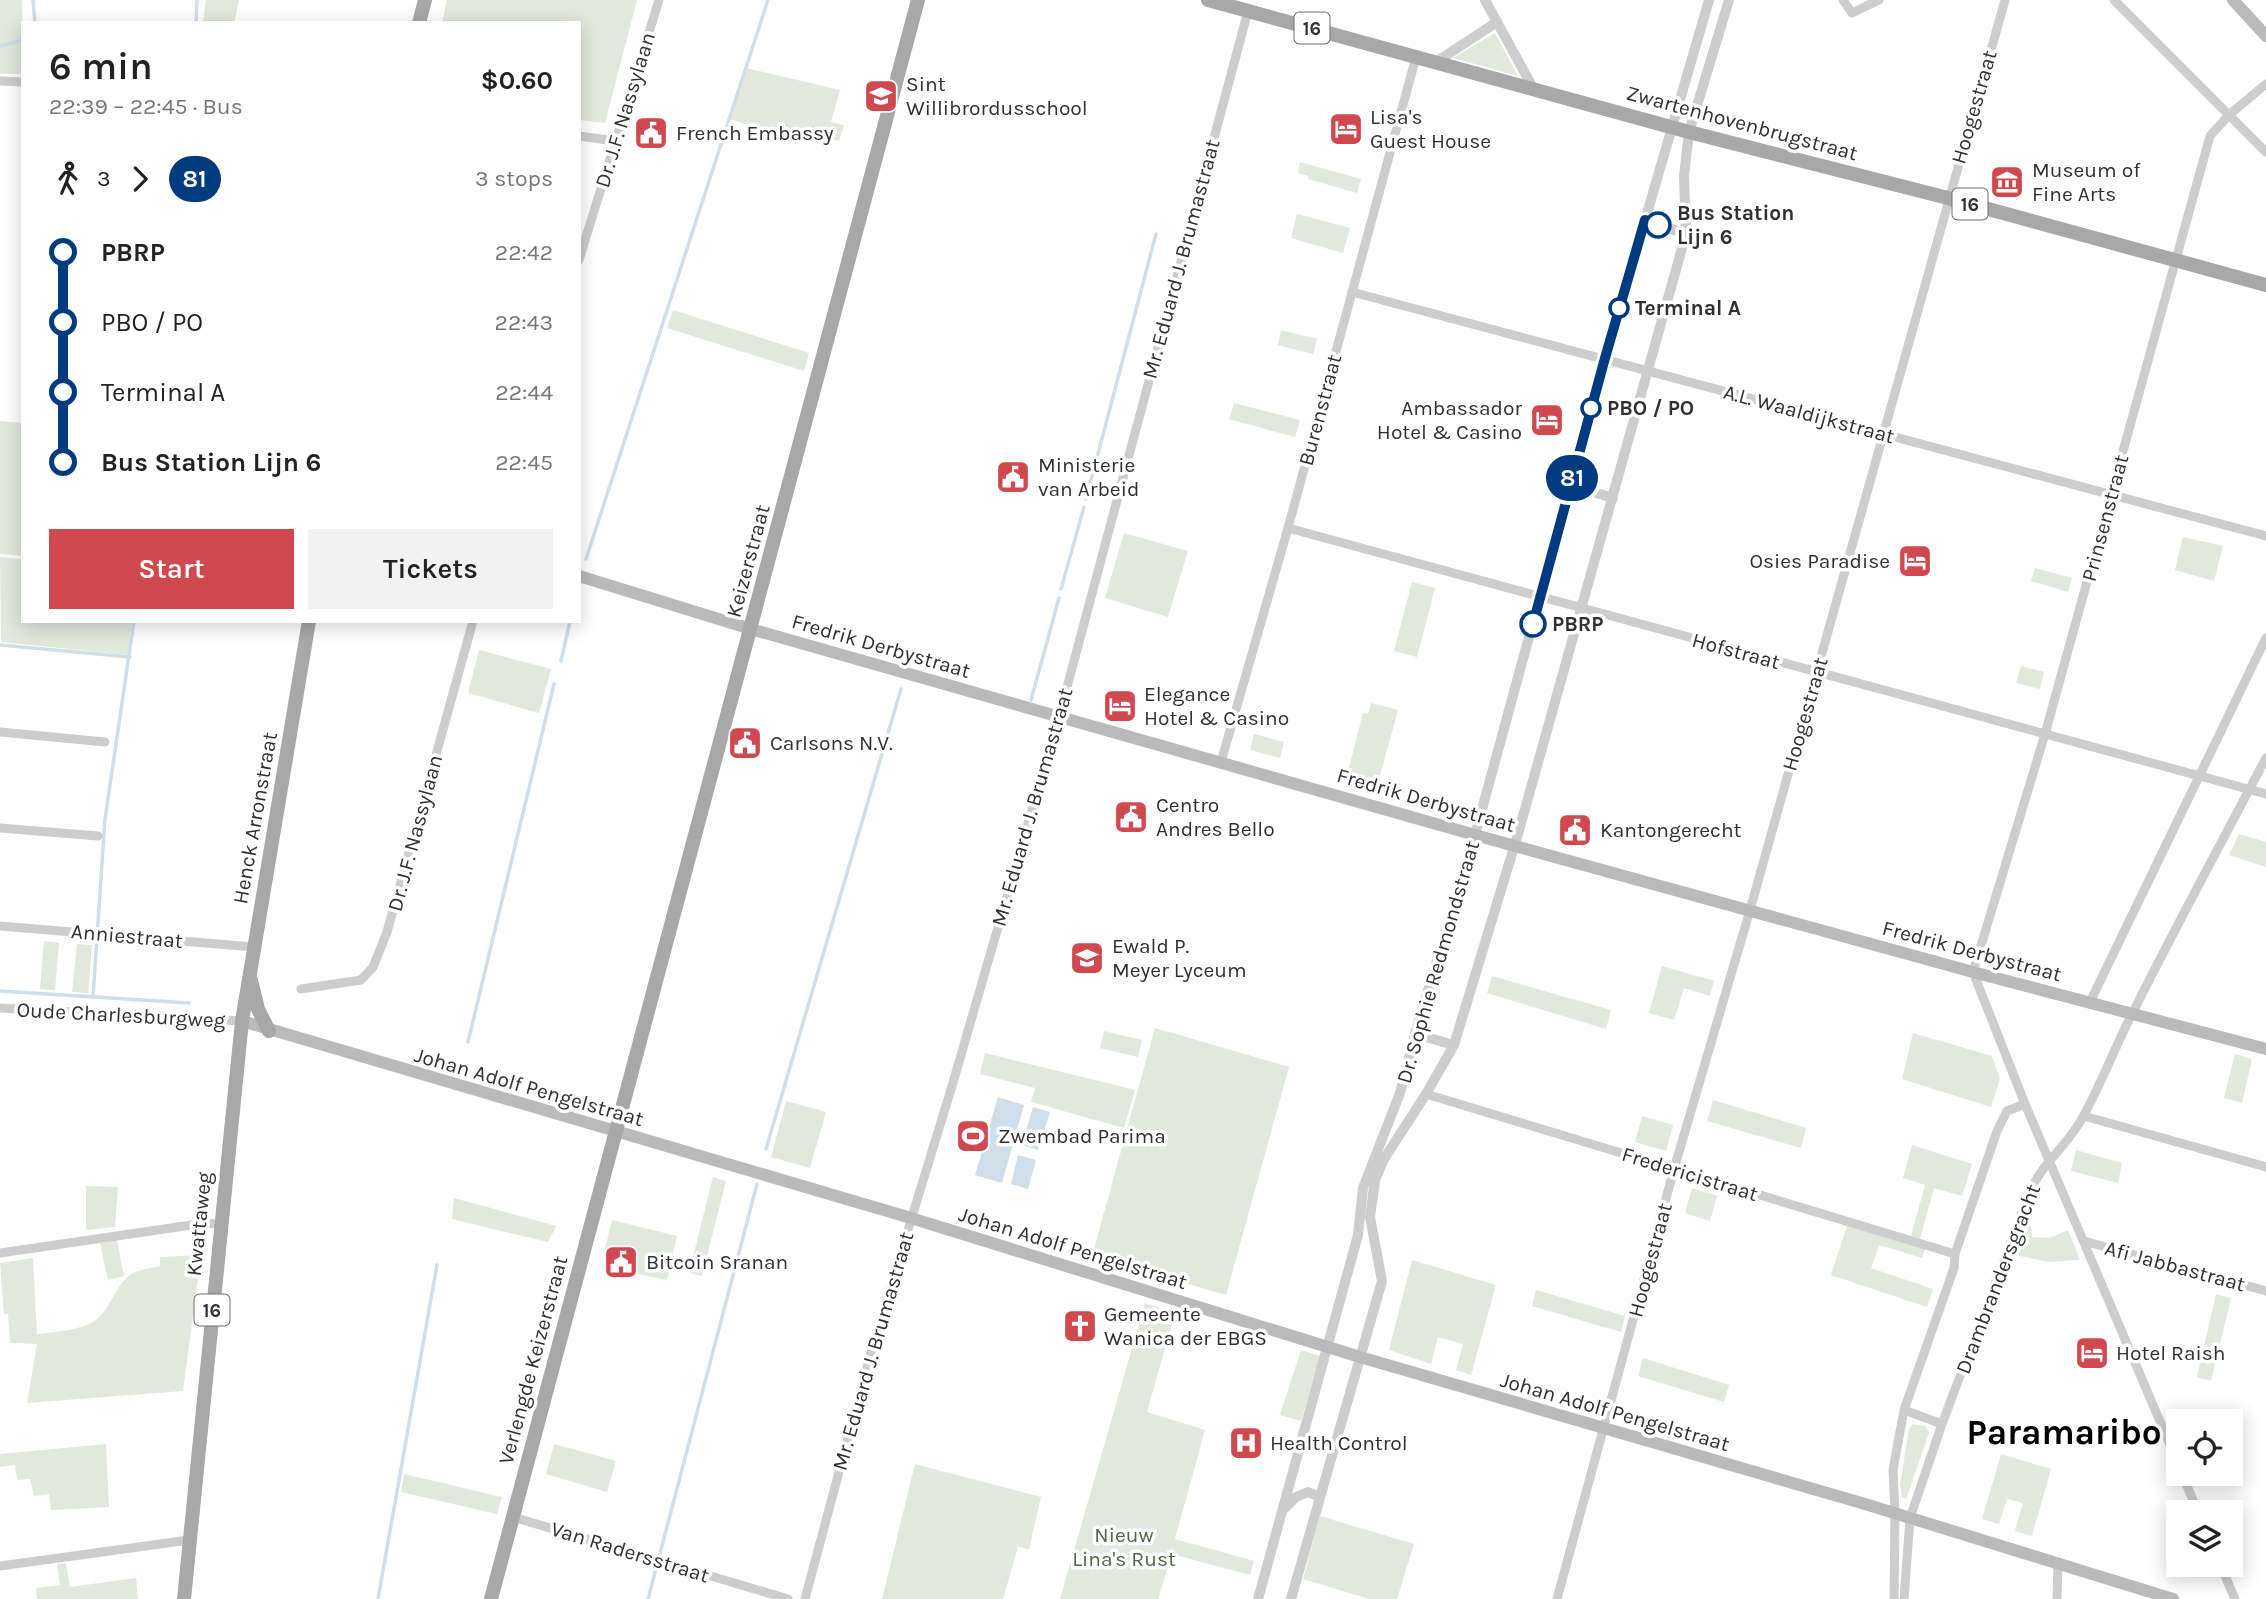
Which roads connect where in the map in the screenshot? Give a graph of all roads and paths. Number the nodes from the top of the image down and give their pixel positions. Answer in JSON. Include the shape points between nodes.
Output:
{"nodes":[{"id":1,"x":425,"y":0,"type":"edge"},
{"id":2,"x":659,"y":0,"type":"edge"},
{"id":3,"x":918,"y":0,"type":"edge"},
{"id":4,"x":1209,"y":0,"type":"edge"},
{"id":5,"x":1485,"y":0,"type":"edge"},
{"id":6,"x":1709,"y":0,"type":"edge"},
{"id":7,"x":1729,"y":0,"type":"edge"},
{"id":8,"x":1843,"y":0,"type":"edge"},
{"id":9,"x":1879,"y":0,"type":"edge"},
{"id":10,"x":2005,"y":0,"type":"edge"},
{"id":11,"x":2114,"y":0,"type":"edge"},
{"id":12,"x":2233,"y":0,"type":"edge"},
{"id":13,"x":1248,"y":11,"type":"junction"},
{"id":14,"x":420,"y":21,"type":"edge"},
{"id":15,"x":1497,"y":22,"type":"junction"},
{"id":16,"x":2266,"y":36,"type":"edge"},
{"id":17,"x":1416,"y":57,"type":"junction"},
{"id":18,"x":1436,"y":62,"type":"junction"},
{"id":19,"x":0,"y":81,"type":"edge"},
{"id":20,"x":21,"y":82,"type":"edge"},
{"id":21,"x":2266,"y":84,"type":"edge"},
{"id":22,"x":1533,"y":88,"type":"junction"},
{"id":23,"x":2229,"y":115,"type":"junction"},
{"id":24,"x":1672,"y":127,"type":"junction"},
{"id":25,"x":1689,"y":132,"type":"junction"},
{"id":26,"x":581,"y":136,"type":"edge"},
{"id":27,"x":615,"y":141,"type":"junction"},
{"id":28,"x":2266,"y":152,"type":"edge"},
{"id":29,"x":1948,"y":198,"type":"junction"},
{"id":30,"x":1645,"y":220,"type":"junction"},
{"id":31,"x":1686,"y":234,"type":"junction"},
{"id":32,"x":581,"y":253,"type":"edge"},
{"id":33,"x":2175,"y":259,"type":"junction"},
{"id":34,"x":2266,"y":285,"type":"edge"},
{"id":35,"x":1352,"y":292,"type":"junction"},
{"id":36,"x":1605,"y":358,"type":"junction"},
{"id":37,"x":1649,"y":371,"type":"junction"},
{"id":38,"x":1883,"y":435,"type":"junction"},
{"id":39,"x":1570,"y":485,"type":"junction"},
{"id":40,"x":2112,"y":496,"type":"junction"},
{"id":41,"x":1613,"y":498,"type":"junction"},
{"id":42,"x":1288,"y":528,"type":"junction"},
{"id":43,"x":2266,"y":536,"type":"edge"},
{"id":44,"x":581,"y":577,"type":"edge"},
{"id":45,"x":1540,"y":598,"type":"junction"},
{"id":46,"x":1581,"y":608,"type":"junction"},
{"id":47,"x":309,"y":623,"type":"edge"},
{"id":48,"x":472,"y":623,"type":"edge"},
{"id":49,"x":751,"y":629,"type":"junction"},
{"id":50,"x":2266,"y":638,"type":"edge"},
{"id":51,"x":1816,"y":673,"type":"junction"},
{"id":52,"x":1059,"y":717,"type":"junction"},
{"id":53,"x":0,"y":732,"type":"edge"},
{"id":54,"x":2045,"y":734,"type":"junction"},
{"id":55,"x":105,"y":742,"type":"dead end"},
{"id":56,"x":2266,"y":758,"type":"edge"},
{"id":57,"x":1221,"y":762,"type":"junction"},
{"id":58,"x":2199,"y":775,"type":"junction"},
{"id":59,"x":2249,"y":790,"type":"junction"},
{"id":60,"x":2266,"y":794,"type":"edge"},
{"id":61,"x":0,"y":828,"type":"edge"},
{"id":62,"x":1475,"y":835,"type":"junction"},
{"id":63,"x":98,"y":836,"type":"dead end"},
{"id":64,"x":1514,"y":845,"type":"junction"},
{"id":65,"x":1750,"y":910,"type":"junction"},
{"id":66,"x":0,"y":926,"type":"edge"},
{"id":67,"x":254,"y":947,"type":"junction"},
{"id":68,"x":250,"y":969,"type":"junction"},
{"id":69,"x":1973,"y":972,"type":"junction"},
{"id":70,"x":301,"y":989,"type":"dead end"},
{"id":71,"x":2090,"y":1002,"type":"junction"},
{"id":72,"x":0,"y":1008,"type":"edge"},
{"id":73,"x":2132,"y":1013,"type":"junction"},
{"id":74,"x":242,"y":1021,"type":"junction"},
{"id":75,"x":269,"y":1031,"type":"junction"},
{"id":76,"x":1416,"y":1034,"type":"junction"},
{"id":77,"x":1454,"y":1045,"type":"junction"},
{"id":78,"x":2266,"y":1049,"type":"edge"},
{"id":79,"x":1426,"y":1094,"type":"junction"},
{"id":80,"x":2025,"y":1104,"type":"junction"},
{"id":81,"x":2084,"y":1116,"type":"junction"},
{"id":82,"x":615,"y":1132,"type":"junction"},
{"id":83,"x":1385,"y":1133,"type":"junction"},
{"id":84,"x":1396,"y":1140,"type":"junction"},
{"id":85,"x":2049,"y":1159,"type":"junction"},
{"id":86,"x":2266,"y":1167,"type":"edge"},
{"id":87,"x":1674,"y":1169,"type":"junction"},
{"id":88,"x":911,"y":1218,"type":"junction"},
{"id":89,"x":220,"y":1224,"type":"junction"},
{"id":90,"x":2084,"y":1241,"type":"junction"},
{"id":91,"x":0,"y":1253,"type":"edge"},
{"id":92,"x":1955,"y":1254,"type":"junction"},
{"id":93,"x":2266,"y":1291,"type":"edge"},
{"id":94,"x":1328,"y":1346,"type":"junction"},
{"id":95,"x":1360,"y":1357,"type":"junction"},
{"id":96,"x":1904,"y":1410,"type":"junction"},
{"id":97,"x":1942,"y":1424,"type":"junction"},
{"id":98,"x":1605,"y":1428,"type":"junction"},
{"id":99,"x":2166,"y":1435,"type":"edge"},
{"id":100,"x":1320,"y":1497,"type":"junction"},
{"id":101,"x":1285,"y":1508,"type":"junction"},
{"id":102,"x":1895,"y":1514,"type":"junction"},
{"id":103,"x":513,"y":1517,"type":"junction"},
{"id":104,"x":1910,"y":1518,"type":"junction"},
{"id":105,"x":189,"y":1540,"type":"junction"},
{"id":106,"x":2058,"y":1564,"type":"junction"},
{"id":107,"x":0,"y":1566,"type":"edge"},
{"id":108,"x":2226,"y":1577,"type":"edge"},
{"id":109,"x":184,"y":1599,"type":"edge"},
{"id":110,"x":491,"y":1599,"type":"edge"},
{"id":111,"x":788,"y":1599,"type":"edge"},
{"id":112,"x":805,"y":1599,"type":"edge"},
{"id":113,"x":1258,"y":1599,"type":"edge"},
{"id":114,"x":1291,"y":1599,"type":"edge"},
{"id":115,"x":1556,"y":1599,"type":"edge"},
{"id":116,"x":1894,"y":1599,"type":"edge"},
{"id":117,"x":1905,"y":1599,"type":"edge"},
{"id":118,"x":2057,"y":1599,"type":"edge"},
{"id":119,"x":2173,"y":1599,"type":"edge"},
{"id":120,"x":2235,"y":1599,"type":"edge"}],
"edges":[{"from":1,"to":14,"type":"main road"},
{"from":2,"to":27,"type":"street","name":"Dr. J.F. Nassylaan"},
{"from":3,"to":49,"type":"main road","name":"Keizerstraat"},
{"from":4,"to":13,"type":"main road","name":"Zwartenhovenbrugstraat","number":"16"},
{"from":5,"to":15,"type":"street"},
{"from":6,"to":24,"type":"street","name":"Dr. Sophie Redmondstraat"},
{"from":7,"to":25,"type":"street","name":"Dr. Sophie Redmondstraat"},
{"from":8,"to":9,"type":"street","via":[[1850,12]]},
{"from":10,"to":29,"type":"street","name":"Hoogestraat"},
{"from":11,"to":23,"type":"street"},
{"from":12,"to":16,"type":"main road"},
{"from":13,"to":17,"type":"main road","name":"Zwartenhovenbrugstraat","number":"16"},
{"from":13,"to":52,"type":"street","name":"Mr. Eduard J. Brumastraat"},
{"from":15,"to":18,"type":"street"},
{"from":15,"to":22,"type":"street"},
{"from":17,"to":18,"type":"main road","name":"Zwartenhovenbrugstraat","number":"16"},
{"from":17,"to":35,"type":"street","name":"Burenstraat"},
{"from":18,"to":22,"type":"main road","name":"Zwartenhovenbrugstraat","number":"16"},
{"from":19,"to":20,"type":"street"},
{"from":21,"to":23,"type":"street","name":"Prinsenstraat"},
{"from":22,"to":24,"type":"main road","name":"Zwartenhovenbrugstraat","number":"16"},
{"from":23,"to":28,"type":"street"},
{"from":23,"to":33,"type":"street","name":"Prinsenstraat","via":[[2210,136]]},
{"from":24,"to":25,"type":"main road","name":"Zwartenhovenbrugstraat","number":"16"},
{"from":24,"to":30,"type":"street","name":"Dr. Sophie Redmondstraat"},
{"from":25,"to":29,"type":"main road","name":"Zwartenhovenbrugstraat","number":"16"},
{"from":25,"to":31,"type":"street","name":"Dr. Sophie Redmondstraat","via":[[1684,176]]},
{"from":26,"to":27,"type":"street"},
{"from":27,"to":32,"type":"street","name":"Dr. J.F. Nassylaan"},
{"from":29,"to":33,"type":"main road","name":"Zwartenhovenbrugstraat","number":"16"},
{"from":29,"to":38,"type":"street","name":"Hoogestraat"},
{"from":30,"to":31,"type":"street"},
{"from":30,"to":36,"type":"street","name":"Dr. Sophie Redmondstraat"},
{"from":31,"to":37,"type":"street","name":"Dr. Sophie Redmondstraat"},
{"from":33,"to":34,"type":"main road","name":"Zwartenhovenbrugstraat","number":"16"},
{"from":33,"to":40,"type":"street","name":"Prinsenstraat"},
{"from":35,"to":36,"type":"street","name":"A.L. Waaldijkstraat"},
{"from":35,"to":42,"type":"street","name":"Burenstraat"},
{"from":36,"to":37,"type":"street","name":"A.L. Waaldijkstraat"},
{"from":36,"to":39,"type":"street","name":"Dr. Sophie Redmondstraat"},
{"from":37,"to":38,"type":"street","name":"A.L. Waaldijkstraat"},
{"from":37,"to":41,"type":"street","name":"Dr. Sophie Redmondstraat"},
{"from":38,"to":40,"type":"street","name":"A.L. Waaldijkstraat"},
{"from":38,"to":51,"type":"street","name":"Hoogestraat"},
{"from":39,"to":41,"type":"street"},
{"from":39,"to":45,"type":"street","name":"Dr. Sophie Redmondstraat"},
{"from":40,"to":43,"type":"street","name":"A.L. Waaldijkstraat"},
{"from":40,"to":54,"type":"street","name":"Prinsenstraat"},
{"from":41,"to":46,"type":"street","name":"Dr. Sophie Redmondstraat"},
{"from":42,"to":45,"type":"street","name":"Hofstraat"},
{"from":42,"to":57,"type":"street","name":"Burenstraat"},
{"from":44,"to":49,"type":"main road","name":"Fredrik Derbystraat"},
{"from":45,"to":46,"type":"street","name":"Hofstraat"},
{"from":45,"to":62,"type":"street","name":"Dr. Sophie Redmondstraat"},
{"from":46,"to":51,"type":"street","name":"Hofstraat"},
{"from":46,"to":64,"type":"street","name":"Dr. Sophie Redmondstraat"},
{"from":47,"to":67,"type":"main road","name":"Henck Arronstraat","number":"16"},
{"from":48,"to":70,"type":"street","name":"Dr. J.F. Nassylaan","via":[[387,932],[373,967],[361,980]]},
{"from":49,"to":52,"type":"main road","name":"Fredrik Derbystraat"},
{"from":49,"to":82,"type":"main road","name":"Keizerstraat"},
{"from":50,"to":58,"type":"street"},
{"from":51,"to":54,"type":"street","name":"Hofstraat"},
{"from":51,"to":65,"type":"street","name":"Hoogestraat"},
{"from":52,"to":57,"type":"main road","name":"Fredrik Derbystraat"},
{"from":52,"to":88,"type":"street","name":"Mr. Eduard J. Brumastraat"},
{"from":53,"to":55,"type":"street"},
{"from":54,"to":58,"type":"street","name":"Hofstraat"},
{"from":54,"to":69,"type":"street","name":"Prinsenstraat"},
{"from":56,"to":59,"type":"street","name":"Drambrandersgracht"},
{"from":57,"to":62,"type":"main road","name":"Fredrik Derbystraat"},
{"from":58,"to":59,"type":"street","name":"Hofstraat"},
{"from":58,"to":71,"type":"street"},
{"from":59,"to":60,"type":"street","name":"Hofstraat"},
{"from":59,"to":73,"type":"street","name":"Drambrandersgracht"},
{"from":61,"to":63,"type":"street"},
{"from":62,"to":64,"type":"main road","name":"Fredrik Derbystraat"},
{"from":62,"to":76,"type":"street","name":"Dr. Sophie Redmondstraat"},
{"from":64,"to":65,"type":"main road","name":"Fredrik Derbystraat"},
{"from":64,"to":77,"type":"street","name":"Dr. Sophie Redmondstraat"},
{"from":65,"to":69,"type":"main road","name":"Fredrik Derbystraat"},
{"from":65,"to":87,"type":"street","name":"Hoogestraat"},
{"from":66,"to":67,"type":"street","name":"Anniestraat"},
{"from":67,"to":68,"type":"main road","name":"Henck Arronstraat","number":"16"},
{"from":68,"to":74,"type":"main road","name":"Henck Arronstraat","number":"16"},
{"from":68,"to":75,"type":"main road","via":[[258,1009]]},
{"from":69,"to":71,"type":"main road","name":"Fredrik Derbystraat"},
{"from":69,"to":80,"type":"street"},
{"from":71,"to":73,"type":"main road","name":"Fredrik Derbystraat"},
{"from":72,"to":74,"type":"street","name":"Oude Charlesburgweg"},
{"from":73,"to":78,"type":"main road","name":"Fredrik Derbystraat"},
{"from":73,"to":81,"type":"street","name":"Drambrandersgracht"},
{"from":74,"to":75,"type":"main road","name":"Johan Adolf Pengelstraat"},
{"from":74,"to":89,"type":"main road","name":"Kwattaweg","number":"16"},
{"from":75,"to":82,"type":"main road","name":"Johan Adolf Pengelstraat"},
{"from":76,"to":77,"type":"street"},
{"from":76,"to":83,"type":"street","name":"Dr. Sophie Redmondstraat"},
{"from":77,"to":79,"type":"street","name":"Dr. Sophie Redmondstraat"},
{"from":79,"to":84,"type":"street","name":"Dr. Sophie Redmondstraat"},
{"from":79,"to":87,"type":"street","name":"Fredericistraat"},
{"from":80,"to":85,"type":"street"},
{"from":80,"to":92,"type":"street","name":"Drambrandersgracht","via":[[2007,1111],[1997,1131]]},
{"from":81,"to":85,"type":"street","name":"Drambrandersgracht","via":[[2066,1144]]},
{"from":81,"to":86,"type":"street"},
{"from":82,"to":88,"type":"main road","name":"Johan Adolf Pengelstraat"},
{"from":82,"to":103,"type":"main road","name":"Verlengde Keizerstraat"},
{"from":83,"to":84,"type":"street"},
{"from":83,"to":94,"type":"street","name":"Dr. Sophie Redmondstraat","via":[[1363,1188],[1358,1235]]},
{"from":84,"to":95,"type":"street","name":"Dr. Sophie Redmondstraat","via":[[1375,1180],[1370,1217],[1382,1281]]},
{"from":85,"to":90,"type":"street"},
{"from":85,"to":97,"type":"street","name":"Drambrandersgracht","via":[[2029,1193]]},
{"from":87,"to":92,"type":"street","name":"Fredericistraat"},
{"from":87,"to":98,"type":"street","name":"Hoogestraat"},
{"from":88,"to":94,"type":"main road","name":"Johan Adolf Pengelstraat"},
{"from":88,"to":112,"type":"street","name":"Mr. Eduard J. Brumastraat"},
{"from":89,"to":91,"type":"street"},
{"from":89,"to":105,"type":"main road","name":"Kwattaweg","number":"16"},
{"from":90,"to":93,"type":"street","name":"Afi Jabbastraat"},
{"from":90,"to":99,"type":"street"},
{"from":92,"to":96,"type":"street","name":"Drambrandersgracht"},
{"from":94,"to":95,"type":"main road","name":"Johan Adolf Pengelstraat"},
{"from":94,"to":101,"type":"street","name":"Dr. Sophie Redmondstraat"},
{"from":95,"to":98,"type":"main road","name":"Johan Adolf Pengelstraat"},
{"from":95,"to":100,"type":"street","name":"Dr. Sophie Redmondstraat"},
{"from":96,"to":97,"type":"street"},
{"from":96,"to":102,"type":"street","name":"Drambrandersgracht","via":[[1893,1470]]},
{"from":97,"to":104,"type":"street","name":"Drambrandersgracht"},
{"from":98,"to":102,"type":"main road","name":"Johan Adolf Pengelstraat"},
{"from":98,"to":115,"type":"street","name":"Hoogestraat"},
{"from":100,"to":101,"type":"street","via":[[1308,1492]]},
{"from":100,"to":114,"type":"street","name":"Dr. Sophie Redmondstraat"},
{"from":101,"to":113,"type":"street","name":"Dr. Sophie Redmondstraat"},
{"from":102,"to":104,"type":"main road","name":"Johan Adolf Pengelstraat"},
{"from":102,"to":116,"type":"street","name":"Drambrandersgracht"},
{"from":103,"to":110,"type":"main road","name":"Verlengde Keizerstraat"},
{"from":103,"to":111,"type":"street","name":"Van Radersstraat"},
{"from":104,"to":106,"type":"main road","name":"Johan Adolf Pengelstraat"},
{"from":104,"to":117,"type":"street","name":"Drambrandersgracht"},
{"from":105,"to":107,"type":"street"},
{"from":105,"to":109,"type":"main road","name":"Kwattaweg","number":"16"},
{"from":106,"to":118,"type":"street"},
{"from":106,"to":119,"type":"main road","name":"Johan Adolf Pengelstraat"},
{"from":108,"to":120,"type":"street"}]}
